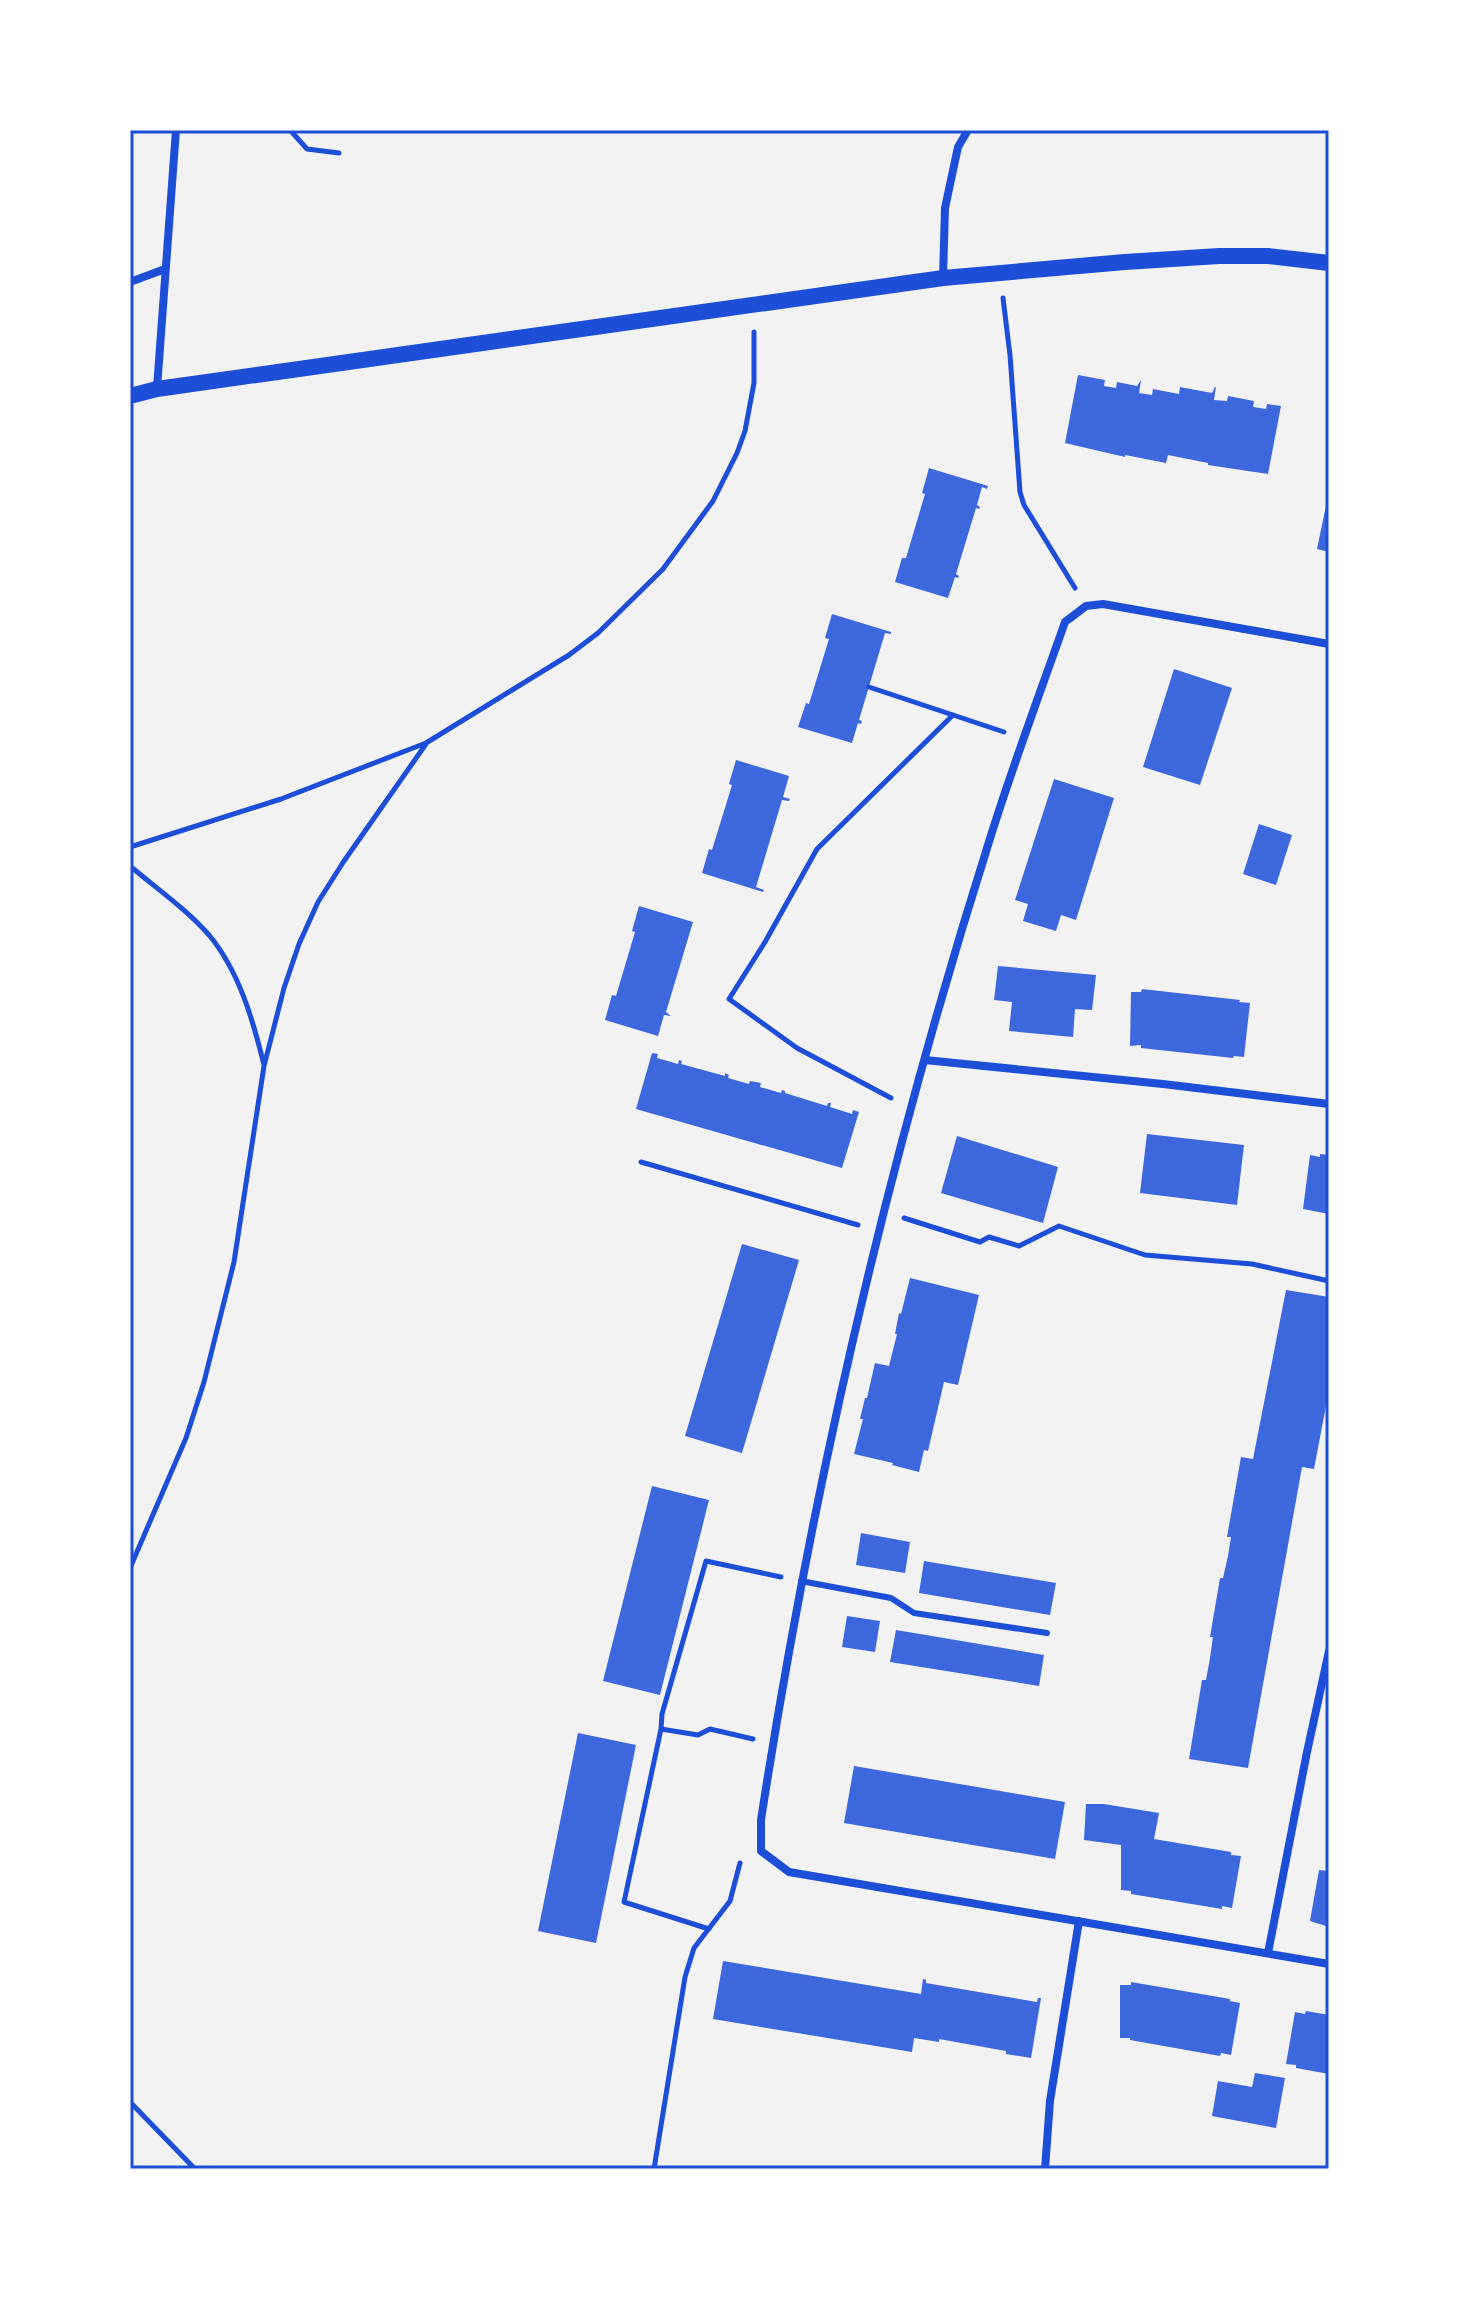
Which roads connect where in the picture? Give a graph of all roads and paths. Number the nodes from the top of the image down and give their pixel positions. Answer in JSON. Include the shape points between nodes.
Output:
{"nodes":[{"id":1,"x":176,"y":130,"type":"edge"},
{"id":2,"x":290,"y":130,"type":"edge"},
{"id":3,"x":968,"y":130,"type":"edge"},
{"id":4,"x":339,"y":153,"type":"dead end"},
{"id":5,"x":1329,"y":263,"type":"edge"},
{"id":6,"x":165,"y":269,"type":"junction"},
{"id":7,"x":1000,"y":274,"type":"junction"},
{"id":8,"x":943,"y":278,"type":"junction"},
{"id":9,"x":130,"y":282,"type":"edge"},
{"id":10,"x":753,"y":303,"type":"junction"},
{"id":11,"x":157,"y":389,"type":"junction"},
{"id":12,"x":130,"y":396,"type":"edge"},
{"id":13,"x":1086,"y":606,"type":"junction"},
{"id":14,"x":1329,"y":644,"type":"edge"},
{"id":15,"x":869,"y":687,"type":"dead end"},
{"id":16,"x":953,"y":715,"type":"junction"},
{"id":17,"x":1024,"y":739,"type":"junction"},
{"id":18,"x":426,"y":743,"type":"junction"},
{"id":19,"x":130,"y":847,"type":"edge"},
{"id":20,"x":130,"y":866,"type":"edge"},
{"id":21,"x":925,"y":1060,"type":"junction"},
{"id":22,"x":264,"y":1066,"type":"junction"},
{"id":23,"x":1329,"y":1104,"type":"edge"},
{"id":24,"x":912,"y":1109,"type":"junction"},
{"id":25,"x":641,"y":1162,"type":"dead end"},
{"id":26,"x":884,"y":1211,"type":"junction"},
{"id":27,"x":879,"y":1230,"type":"junction"},
{"id":28,"x":1329,"y":1281,"type":"edge"},
{"id":29,"x":130,"y":1568,"type":"edge"},
{"id":30,"x":801,"y":1581,"type":"junction"},
{"id":31,"x":1047,"y":1633,"type":"dead end"},
{"id":32,"x":1329,"y":1651,"type":"edge"},
{"id":33,"x":661,"y":1729,"type":"junction"},
{"id":34,"x":773,"y":1745,"type":"junction"},
{"id":35,"x":761,"y":1851,"type":"junction"},
{"id":36,"x":1079,"y":1921,"type":"junction"},
{"id":37,"x":709,"y":1929,"type":"junction"},
{"id":38,"x":1268,"y":1953,"type":"junction"},
{"id":39,"x":1329,"y":1964,"type":"edge"},
{"id":40,"x":130,"y":2102,"type":"edge"},
{"id":41,"x":195,"y":2169,"type":"edge"},
{"id":42,"x":654,"y":2169,"type":"edge"},
{"id":43,"x":1045,"y":2169,"type":"edge"}],
"edges":[{"from":1,"to":6,"type":"street"},
{"from":2,"to":4,"type":"path","via":[[307,149]]},
{"from":3,"to":8,"type":"street","via":[[958,147],[945,208]]},
{"from":5,"to":7,"type":"main road","via":[[1219,256]]},
{"from":6,"to":9,"type":"street"},
{"from":6,"to":11,"type":"street"},
{"from":7,"to":8,"type":"main road"},
{"from":7,"to":13,"type":"path","via":[[1020,492]]},
{"from":8,"to":10,"type":"main road"},
{"from":10,"to":11,"type":"main road"},
{"from":10,"to":18,"type":"path","via":[[754,383],[745,431],[713,501],[692,532],[643,591],[598,633]]},
{"from":11,"to":12,"type":"main road"},
{"from":13,"to":14,"type":"street","via":[[1103,604]]},
{"from":13,"to":17,"type":"street","via":[[1065,622]]},
{"from":15,"to":16,"type":"path"},
{"from":16,"to":17,"type":"path"},
{"from":16,"to":24,"type":"path","via":[[817,849],[729,999],[797,1048]]},
{"from":17,"to":21,"type":"street"},
{"from":18,"to":19,"type":"path","via":[[266,804]]},
{"from":18,"to":22,"type":"path","via":[[308,920]]},
{"from":20,"to":22,"type":"path","via":[[210,937],[253,1020]]},
{"from":21,"to":23,"type":"street"},
{"from":21,"to":24,"type":"street"},
{"from":22,"to":29,"type":"path","via":[[234,1262],[204,1382]]},
{"from":24,"to":26,"type":"street"},
{"from":25,"to":27,"type":"path"},
{"from":26,"to":27,"type":"street"},
{"from":26,"to":28,"type":"path","via":[[980,1242],[989,1237],[1019,1246],[1059,1226],[1145,1255],[1252,1264]]},
{"from":27,"to":30,"type":"street"},
{"from":30,"to":31,"type":"lane","via":[[891,1598],[914,1613]]},
{"from":30,"to":33,"type":"path","via":[[706,1561]]},
{"from":30,"to":34,"type":"street"},
{"from":32,"to":38,"type":"street"},
{"from":33,"to":34,"type":"path","via":[[698,1735],[710,1729]]},
{"from":33,"to":37,"type":"path","via":[[624,1902]]},
{"from":34,"to":35,"type":"street"},
{"from":35,"to":36,"type":"street","via":[[789,1872]]},
{"from":35,"to":37,"type":"path","via":[[741,1857],[730,1901]]},
{"from":36,"to":38,"type":"street"},
{"from":36,"to":43,"type":"street","via":[[1050,2101]]},
{"from":37,"to":42,"type":"path","via":[[694,1948],[685,1977]]},
{"from":38,"to":39,"type":"street"},
{"from":40,"to":41,"type":"path"}]}
